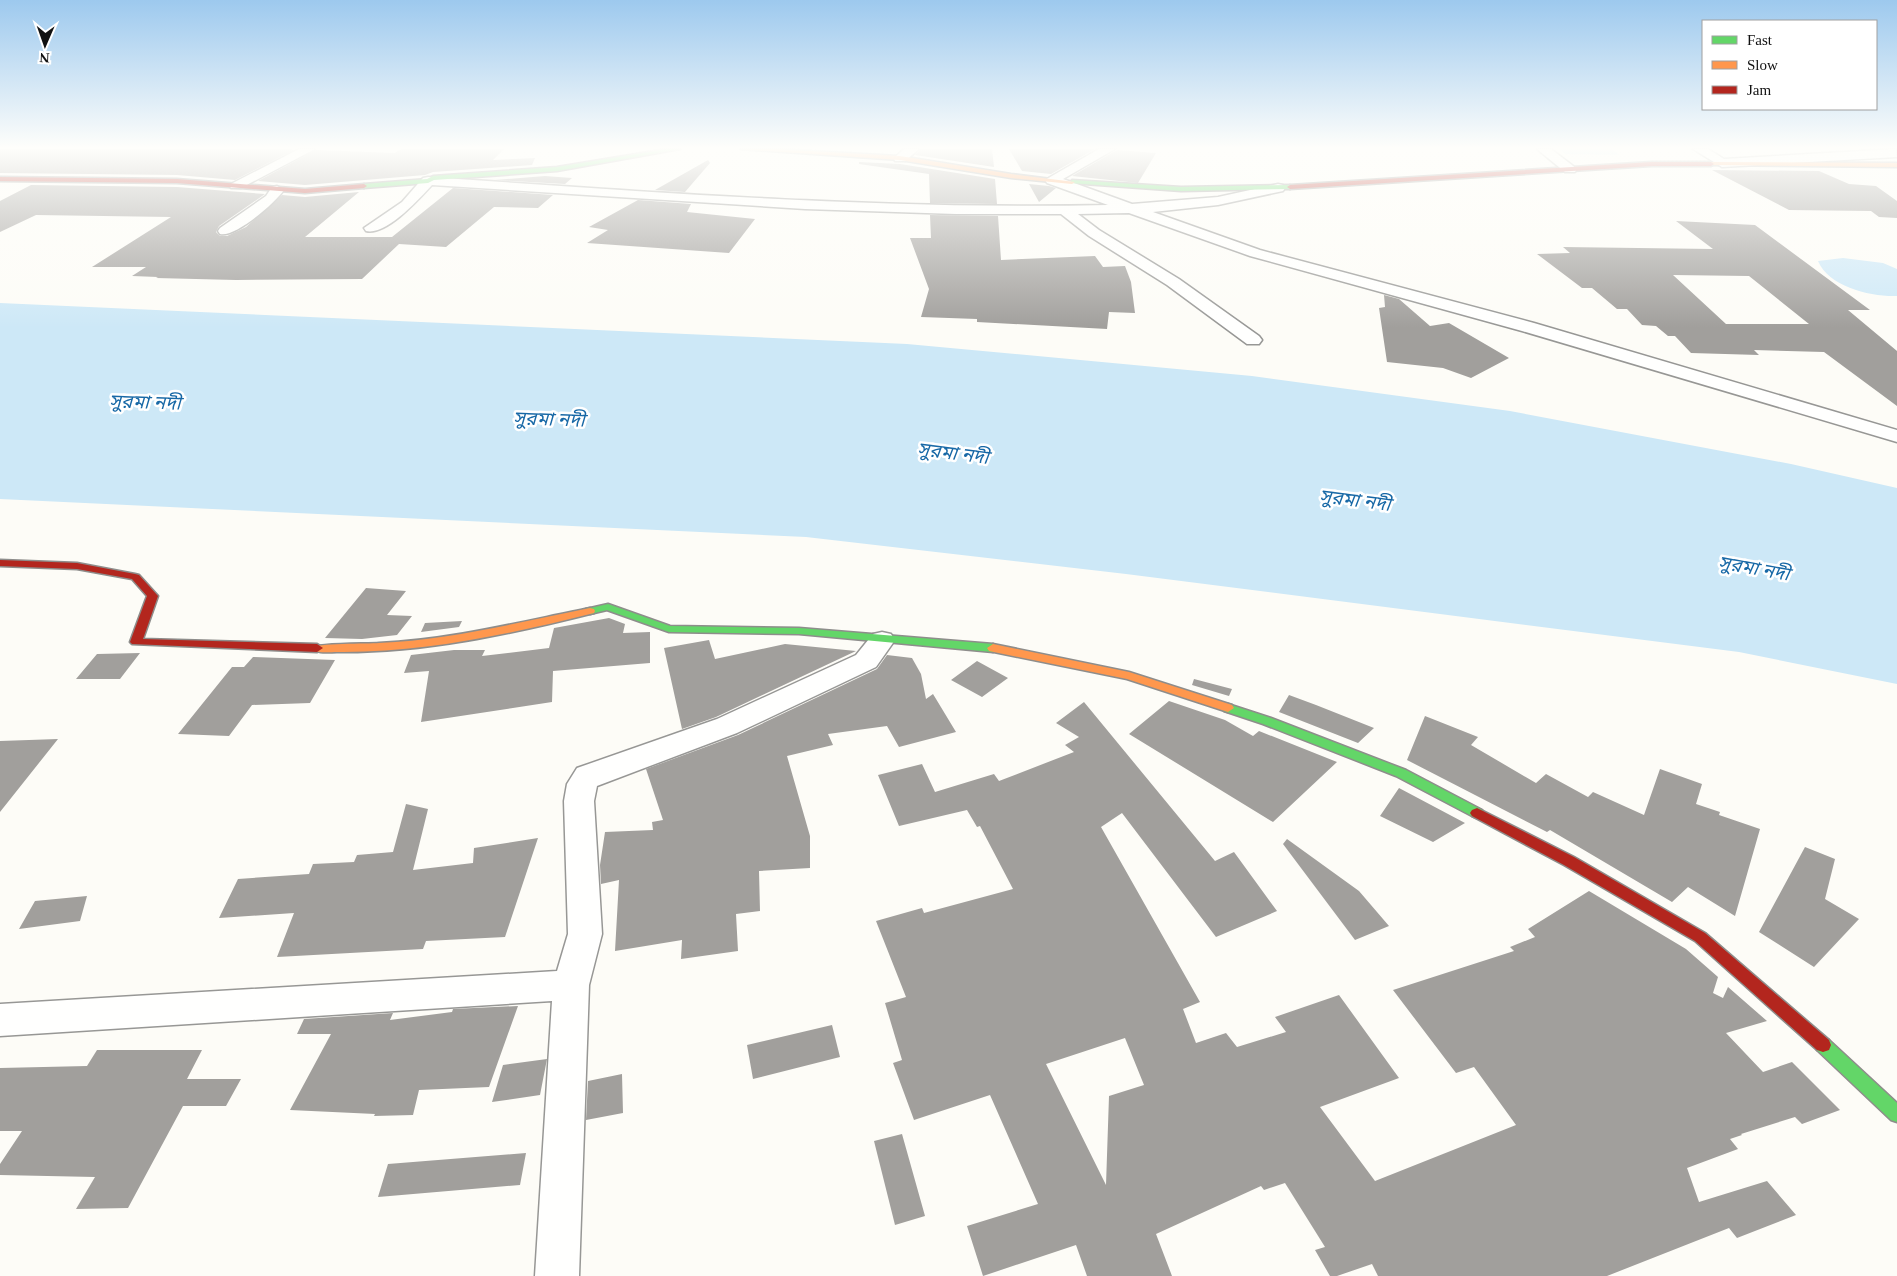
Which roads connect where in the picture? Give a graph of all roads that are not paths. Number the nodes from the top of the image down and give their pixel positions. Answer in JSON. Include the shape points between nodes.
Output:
{"nodes":[{"id":1,"x":257,"y":209,"type":"edge"},
{"id":2,"x":401,"y":209,"type":"edge"},
{"id":3,"x":915,"y":209,"type":"edge"},
{"id":4,"x":1063,"y":209,"type":"junction"},
{"id":5,"x":1092,"y":209,"type":"edge"},
{"id":6,"x":1128,"y":209,"type":"edge"},
{"id":7,"x":371,"y":228,"type":"dead end"},
{"id":8,"x":225,"y":231,"type":"dead end"},
{"id":9,"x":1254,"y":340,"type":"dead end"},
{"id":10,"x":1897,"y":436,"type":"edge"},
{"id":11,"x":0,"y":563,"type":"edge"},
{"id":12,"x":882,"y":640,"type":"junction"},
{"id":13,"x":571,"y":985,"type":"junction"},
{"id":14,"x":0,"y":1020,"type":"edge"},
{"id":15,"x":1897,"y":1114,"type":"edge"},
{"id":16,"x":557,"y":1276,"type":"edge"}],
"edges":[{"from":1,"to":8,"type":"street"},
{"from":2,"to":7,"type":"street"},
{"from":3,"to":4,"type":"street"},
{"from":4,"to":5,"type":"street"},
{"from":4,"to":9,"type":"street"},
{"from":6,"to":10,"type":"street","via":[[1255,253],[1528,327]]},
{"from":11,"to":12,"type":"street","via":[[77,566],[135,577],[154,596],[136,642],[362,650],[451,640],[608,607],[669,629],[799,631]]},
{"from":12,"to":13,"type":"street","via":[[866,662],[727,726],[588,776],[582,784],[579,801],[585,934]]},
{"from":12,"to":15,"type":"street","via":[[1003,649],[1129,676],[1267,722],[1401,773],[1570,861],[1700,937]]},
{"from":13,"to":14,"type":"street"},
{"from":13,"to":16,"type":"street"}]}
